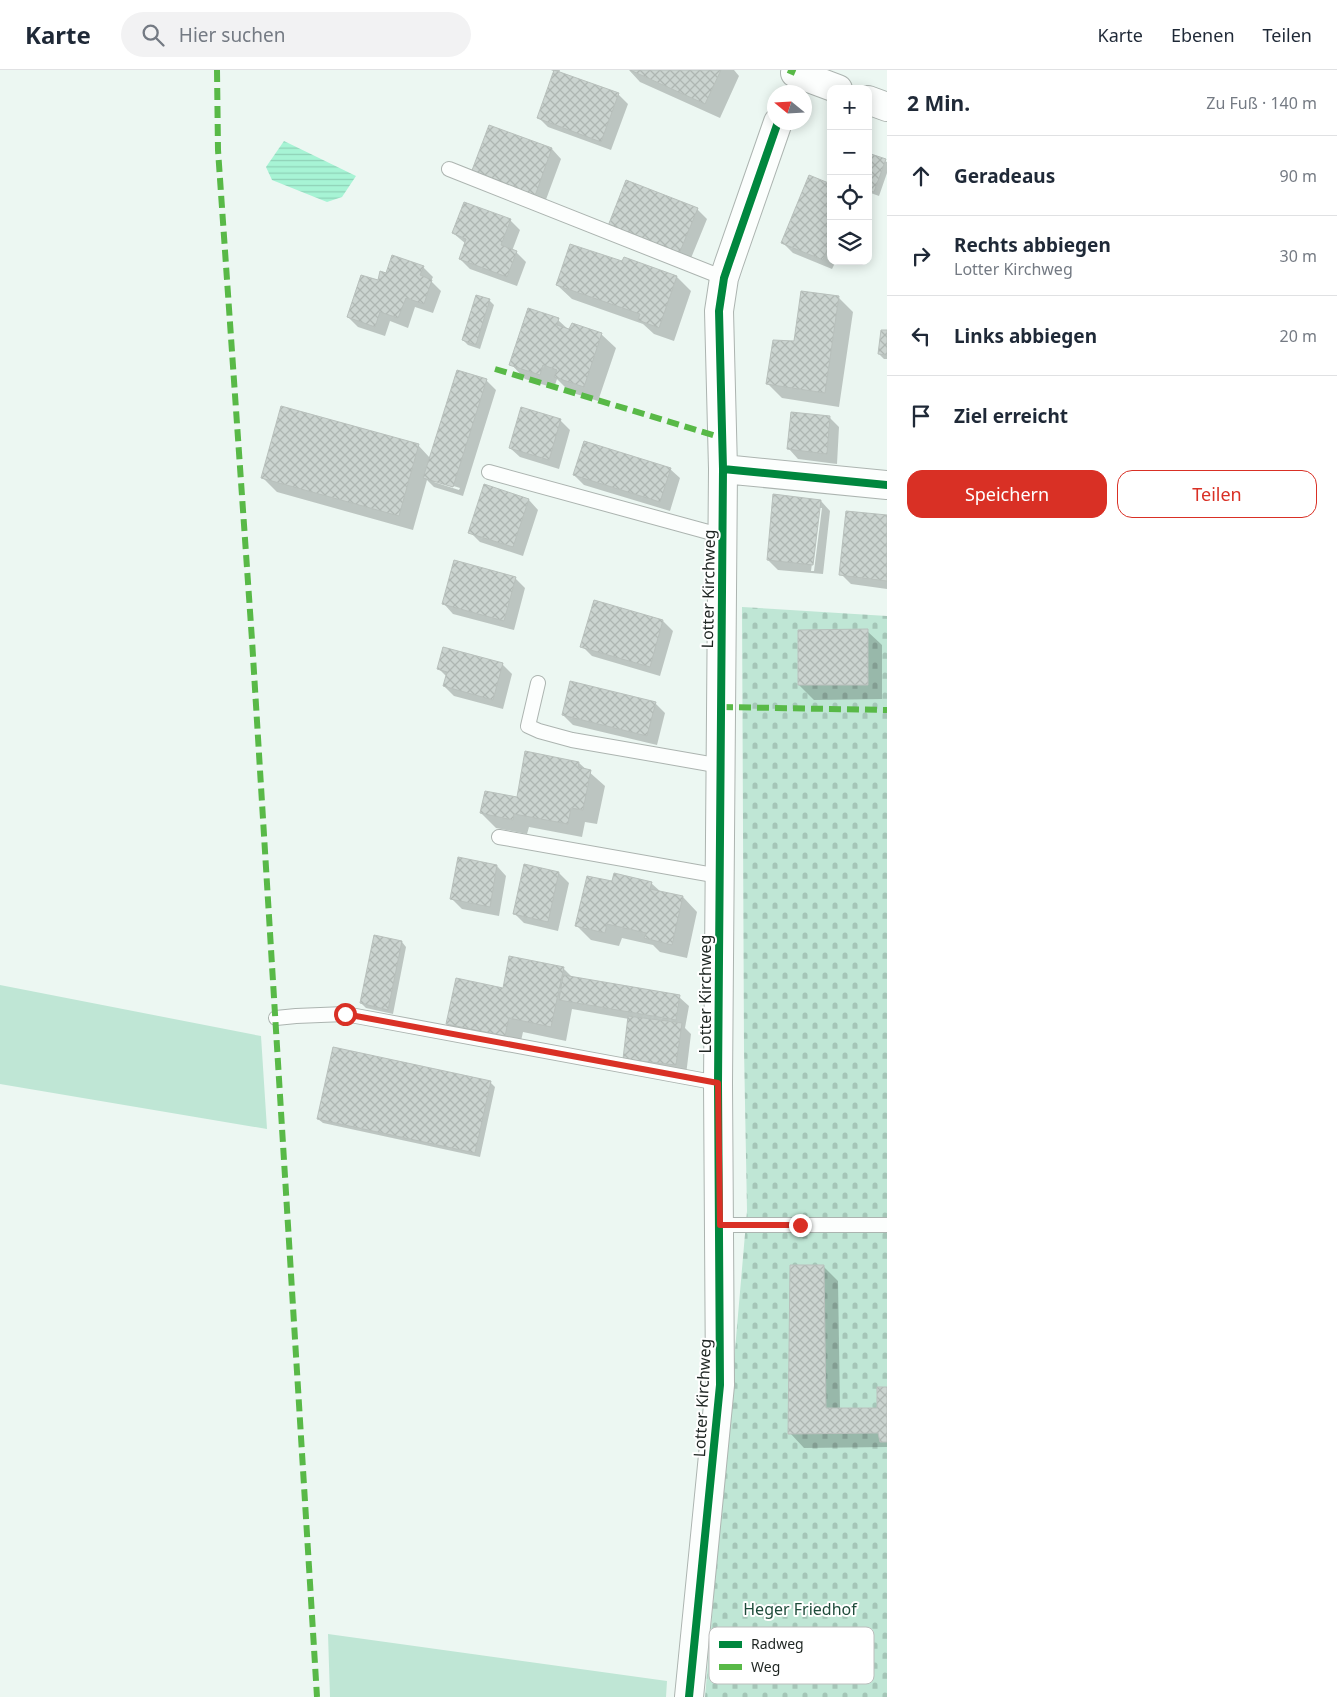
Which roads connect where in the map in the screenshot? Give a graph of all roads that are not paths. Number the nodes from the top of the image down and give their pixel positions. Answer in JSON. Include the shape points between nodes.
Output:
{"nodes":[{"id":1,"x":794,"y":79,"type":"edge"},
{"id":2,"x":827,"y":86,"type":"edge"},
{"id":3,"x":872,"y":101,"type":"edge"},
{"id":4,"x":887,"y":107,"type":"edge"},
{"id":5,"x":775,"y":130,"type":"edge"},
{"id":6,"x":449,"y":169,"type":"dead end"},
{"id":7,"x":724,"y":278,"type":"junction"},
{"id":8,"x":723,"y":469,"type":"junction"},
{"id":9,"x":489,"y":472,"type":"dead end"},
{"id":10,"x":887,"y":486,"type":"edge"},
{"id":11,"x":722,"y":536,"type":"junction"},
{"id":12,"x":538,"y":683,"type":"dead end"},
{"id":13,"x":721,"y":766,"type":"junction"},
{"id":14,"x":499,"y":837,"type":"dead end"},
{"id":15,"x":719,"y":876,"type":"junction"},
{"id":16,"x":276,"y":1018,"type":"dead end"},
{"id":17,"x":718,"y":1083,"type":"junction"},
{"id":18,"x":720,"y":1225,"type":"junction"},
{"id":19,"x":887,"y":1225,"type":"edge"},
{"id":20,"x":689,"y":1697,"type":"edge"}],
"edges":[{"from":1,"to":2,"type":"street"},
{"from":3,"to":4,"type":"street"},
{"from":5,"to":7,"type":"street","name":"Lotter Kirchweg"},
{"from":6,"to":7,"type":"lane"},
{"from":7,"to":8,"type":"street","name":"Lotter Kirchweg","via":[[719,311]]},
{"from":8,"to":10,"type":"street"},
{"from":8,"to":11,"type":"street","name":"Lotter Kirchweg"},
{"from":9,"to":11,"type":"lane"},
{"from":11,"to":13,"type":"street","name":"Lotter Kirchweg"},
{"from":12,"to":13,"type":"lane","via":[[528,726],[539,731],[606,747]]},
{"from":13,"to":15,"type":"street","name":"Lotter Kirchweg"},
{"from":14,"to":15,"type":"lane"},
{"from":15,"to":17,"type":"street","name":"Lotter Kirchweg"},
{"from":16,"to":17,"type":"lane","via":[[345,1014]]},
{"from":17,"to":18,"type":"street","name":"Lotter Kirchweg"},
{"from":18,"to":19,"type":"lane"},
{"from":18,"to":20,"type":"street","name":"Lotter Kirchweg","via":[[720,1385]]}]}
